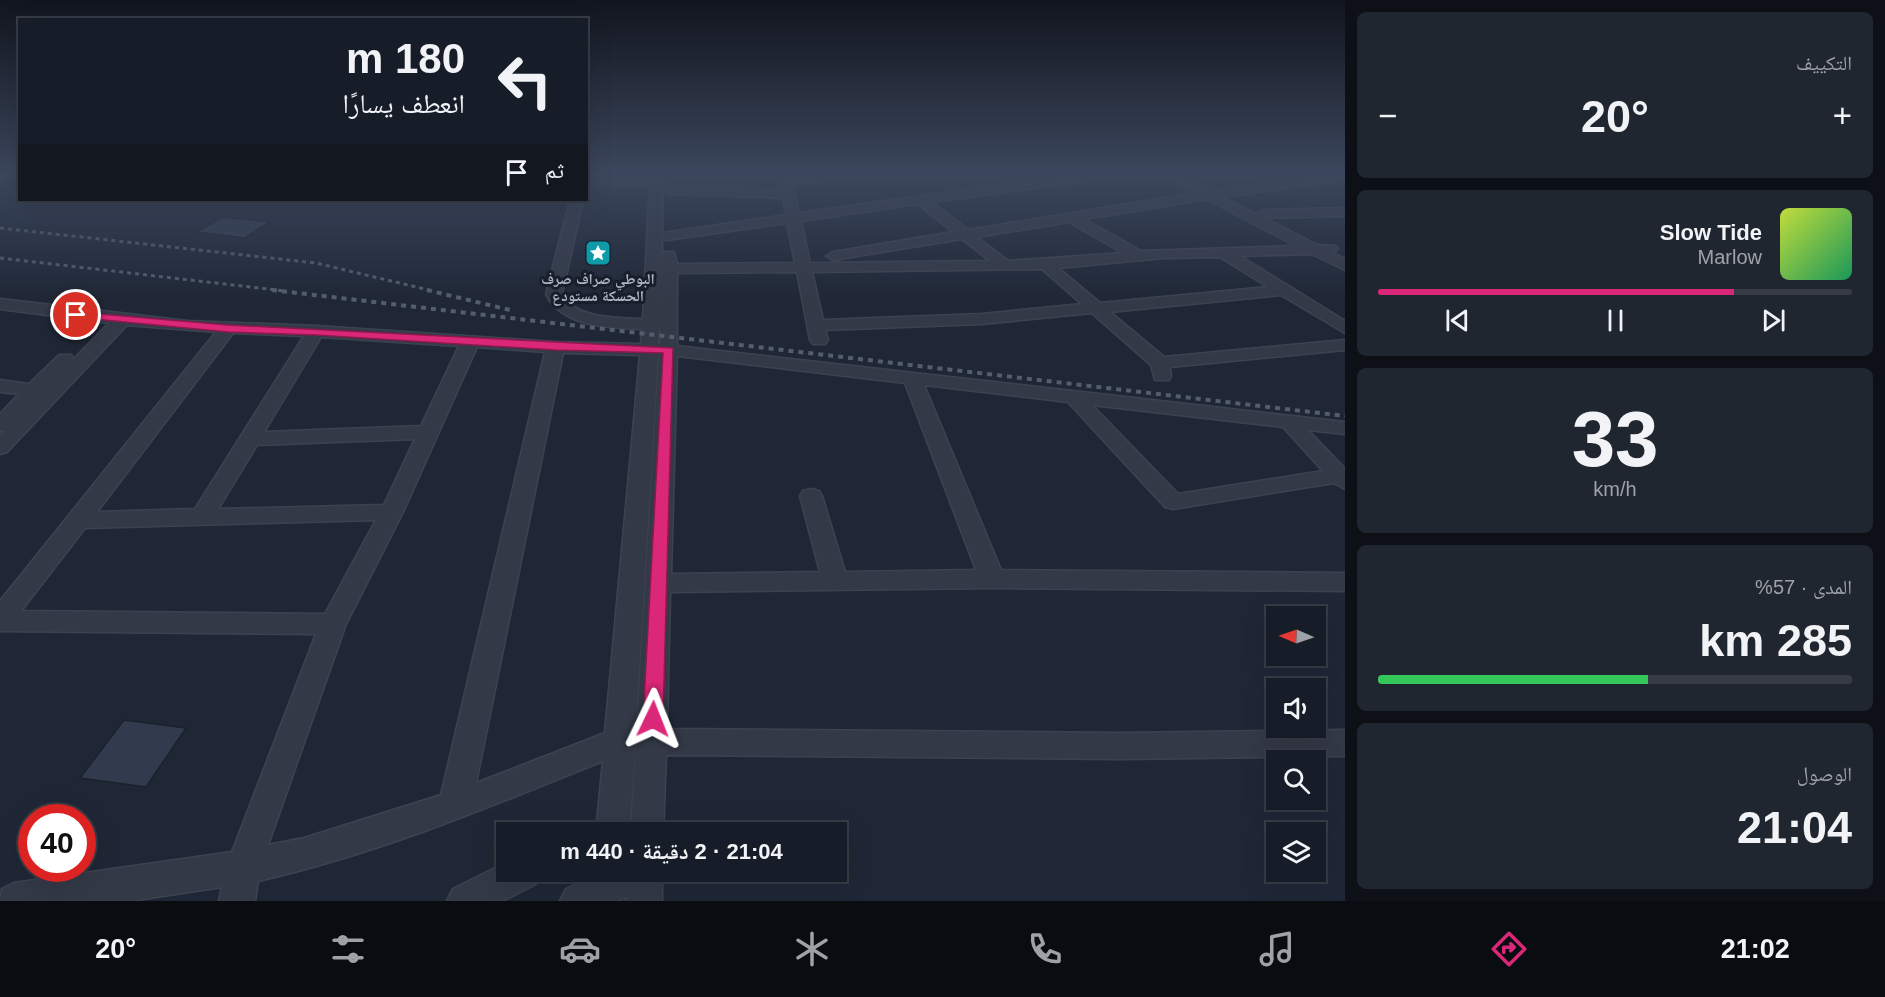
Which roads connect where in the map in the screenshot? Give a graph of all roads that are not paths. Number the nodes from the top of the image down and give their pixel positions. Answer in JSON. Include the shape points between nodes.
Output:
{"nodes":[{"id":1,"x":573,"y":216,"type":"edge"},
{"id":2,"x":662,"y":216,"type":"edge"},
{"id":3,"x":666,"y":216,"type":"edge"},
{"id":4,"x":808,"y":216,"type":"edge"},
{"id":5,"x":941,"y":216,"type":"edge"},
{"id":6,"x":1076,"y":216,"type":"edge"},
{"id":7,"x":1258,"y":216,"type":"edge"},
{"id":8,"x":1267,"y":216,"type":"edge"},
{"id":9,"x":1070,"y":217,"type":"junction"},
{"id":10,"x":794,"y":218,"type":"junction"},
{"id":11,"x":964,"y":234,"type":"junction"},
{"id":12,"x":667,"y":236,"type":"junction"},
{"id":13,"x":1226,"y":254,"type":"junction"},
{"id":14,"x":1140,"y":256,"type":"junction"},
{"id":15,"x":1336,"y":256,"type":"edge"},
{"id":16,"x":802,"y":263,"type":"junction"},
{"id":17,"x":1045,"y":264,"type":"junction"},
{"id":18,"x":1004,"y":265,"type":"junction"},
{"id":19,"x":670,"y":269,"type":"junction"},
{"id":20,"x":1284,"y":290,"type":"junction"},
{"id":21,"x":0,"y":304,"type":"edge"},
{"id":22,"x":1097,"y":308,"type":"junction"},
{"id":23,"x":113,"y":319,"type":"junction"},
{"id":24,"x":660,"y":324,"type":"junction"},
{"id":25,"x":228,"y":328,"type":"junction"},
{"id":26,"x":1345,"y":328,"type":"edge"},
{"id":27,"x":316,"y":331,"type":"junction"},
{"id":28,"x":470,"y":342,"type":"junction"},
{"id":29,"x":1345,"y":345,"type":"edge"},
{"id":30,"x":555,"y":346,"type":"junction"},
{"id":31,"x":659,"y":349,"type":"junction"},
{"id":32,"x":913,"y":380,"type":"junction"},
{"id":33,"x":0,"y":386,"type":"edge"},
{"id":34,"x":43,"y":392,"type":"junction"},
{"id":35,"x":1073,"y":396,"type":"junction"},
{"id":36,"x":1289,"y":421,"type":"junction"},
{"id":37,"x":0,"y":425,"type":"edge"},
{"id":38,"x":1345,"y":428,"type":"edge"},
{"id":39,"x":429,"y":432,"type":"junction"},
{"id":40,"x":249,"y":439,"type":"junction"},
{"id":41,"x":0,"y":448,"type":"edge"},
{"id":42,"x":1342,"y":479,"type":"edge"},
{"id":43,"x":811,"y":496,"type":"dead end"},
{"id":44,"x":392,"y":512,"type":"junction"},
{"id":45,"x":201,"y":517,"type":"junction"},
{"id":46,"x":80,"y":520,"type":"junction"},
{"id":47,"x":992,"y":579,"type":"junction"},
{"id":48,"x":835,"y":581,"type":"junction"},
{"id":49,"x":1345,"y":582,"type":"edge"},
{"id":50,"x":657,"y":583,"type":"junction"},
{"id":51,"x":0,"y":620,"type":"edge"},
{"id":52,"x":333,"y":624,"type":"junction"},
{"id":53,"x":637,"y":741,"type":"junction"},
{"id":54,"x":1345,"y":743,"type":"edge"},
{"id":55,"x":455,"y":806,"type":"junction"},
{"id":56,"x":647,"y":817,"type":"edge"},
{"id":57,"x":611,"y":822,"type":"edge"},
{"id":58,"x":632,"y":822,"type":"edge"},
{"id":59,"x":243,"y":867,"type":"junction"},
{"id":60,"x":504,"y":882,"type":"edge"},
{"id":61,"x":619,"y":882,"type":"edge"},
{"id":62,"x":643,"y":882,"type":"edge"},
{"id":63,"x":600,"y":890,"type":"edge"},
{"id":64,"x":14,"y":901,"type":"edge"},
{"id":65,"x":237,"y":901,"type":"edge"},
{"id":66,"x":465,"y":901,"type":"edge"},
{"id":67,"x":644,"y":901,"type":"edge"}],
"edges":[{"from":1,"to":24,"type":"street","via":[[555,294],[557,303],[567,310],[602,320]]},
{"from":2,"to":24,"type":"street"},
{"from":3,"to":12,"type":"street"},
{"from":4,"to":10,"type":"street"},
{"from":5,"to":11,"type":"street"},
{"from":6,"to":9,"type":"street"},
{"from":7,"to":15,"type":"street"},
{"from":8,"to":15,"type":"street"},
{"from":9,"to":11,"type":"street"},
{"from":9,"to":14,"type":"street"},
{"from":10,"to":12,"type":"street"},
{"from":10,"to":16,"type":"street"},
{"from":11,"to":16,"type":"street"},
{"from":11,"to":18,"type":"street"},
{"from":12,"to":19,"type":"street"},
{"from":13,"to":14,"type":"street"},
{"from":13,"to":15,"type":"street"},
{"from":13,"to":20,"type":"street"},
{"from":14,"to":17,"type":"street"},
{"from":16,"to":18,"type":"street"},
{"from":16,"to":19,"type":"street"},
{"from":16,"to":22,"type":"street","via":[[818,332]]},
{"from":17,"to":18,"type":"street"},
{"from":17,"to":22,"type":"street"},
{"from":19,"to":24,"type":"street"},
{"from":20,"to":22,"type":"street"},
{"from":20,"to":26,"type":"street"},
{"from":21,"to":23,"type":"street"},
{"from":22,"to":29,"type":"street","via":[[1161,370]]},
{"from":23,"to":25,"type":"street"},
{"from":23,"to":34,"type":"street"},
{"from":24,"to":31,"type":"street"},
{"from":25,"to":27,"type":"street"},
{"from":25,"to":46,"type":"street"},
{"from":27,"to":28,"type":"street"},
{"from":27,"to":40,"type":"street"},
{"from":28,"to":30,"type":"street"},
{"from":28,"to":39,"type":"street"},
{"from":30,"to":31,"type":"street"},
{"from":30,"to":55,"type":"street"},
{"from":31,"to":32,"type":"street"},
{"from":31,"to":50,"type":"street"},
{"from":31,"to":53,"type":"street"},
{"from":32,"to":35,"type":"street"},
{"from":32,"to":47,"type":"street"},
{"from":33,"to":34,"type":"street"},
{"from":34,"to":37,"type":"street"},
{"from":34,"to":41,"type":"street"},
{"from":35,"to":36,"type":"street"},
{"from":35,"to":42,"type":"street","via":[[1173,502]]},
{"from":36,"to":38,"type":"street"},
{"from":36,"to":42,"type":"street"},
{"from":39,"to":40,"type":"street"},
{"from":39,"to":44,"type":"street"},
{"from":40,"to":45,"type":"street"},
{"from":43,"to":48,"type":"street"},
{"from":44,"to":45,"type":"street"},
{"from":44,"to":52,"type":"street"},
{"from":45,"to":46,"type":"street"},
{"from":46,"to":51,"type":"street"},
{"from":47,"to":48,"type":"street"},
{"from":47,"to":49,"type":"street"},
{"from":48,"to":50,"type":"street"},
{"from":50,"to":53,"type":"street"},
{"from":51,"to":52,"type":"street"},
{"from":52,"to":59,"type":"street"},
{"from":53,"to":54,"type":"street","via":[[1120,746]]},
{"from":53,"to":55,"type":"street"},
{"from":53,"to":56,"type":"street"},
{"from":53,"to":57,"type":"street"},
{"from":55,"to":59,"type":"street","via":[[304,854]]},
{"from":56,"to":58,"type":"street"},
{"from":59,"to":64,"type":"street"},
{"from":59,"to":65,"type":"street"},
{"from":60,"to":66,"type":"street"},
{"from":61,"to":63,"type":"street"},
{"from":62,"to":67,"type":"street"}]}
